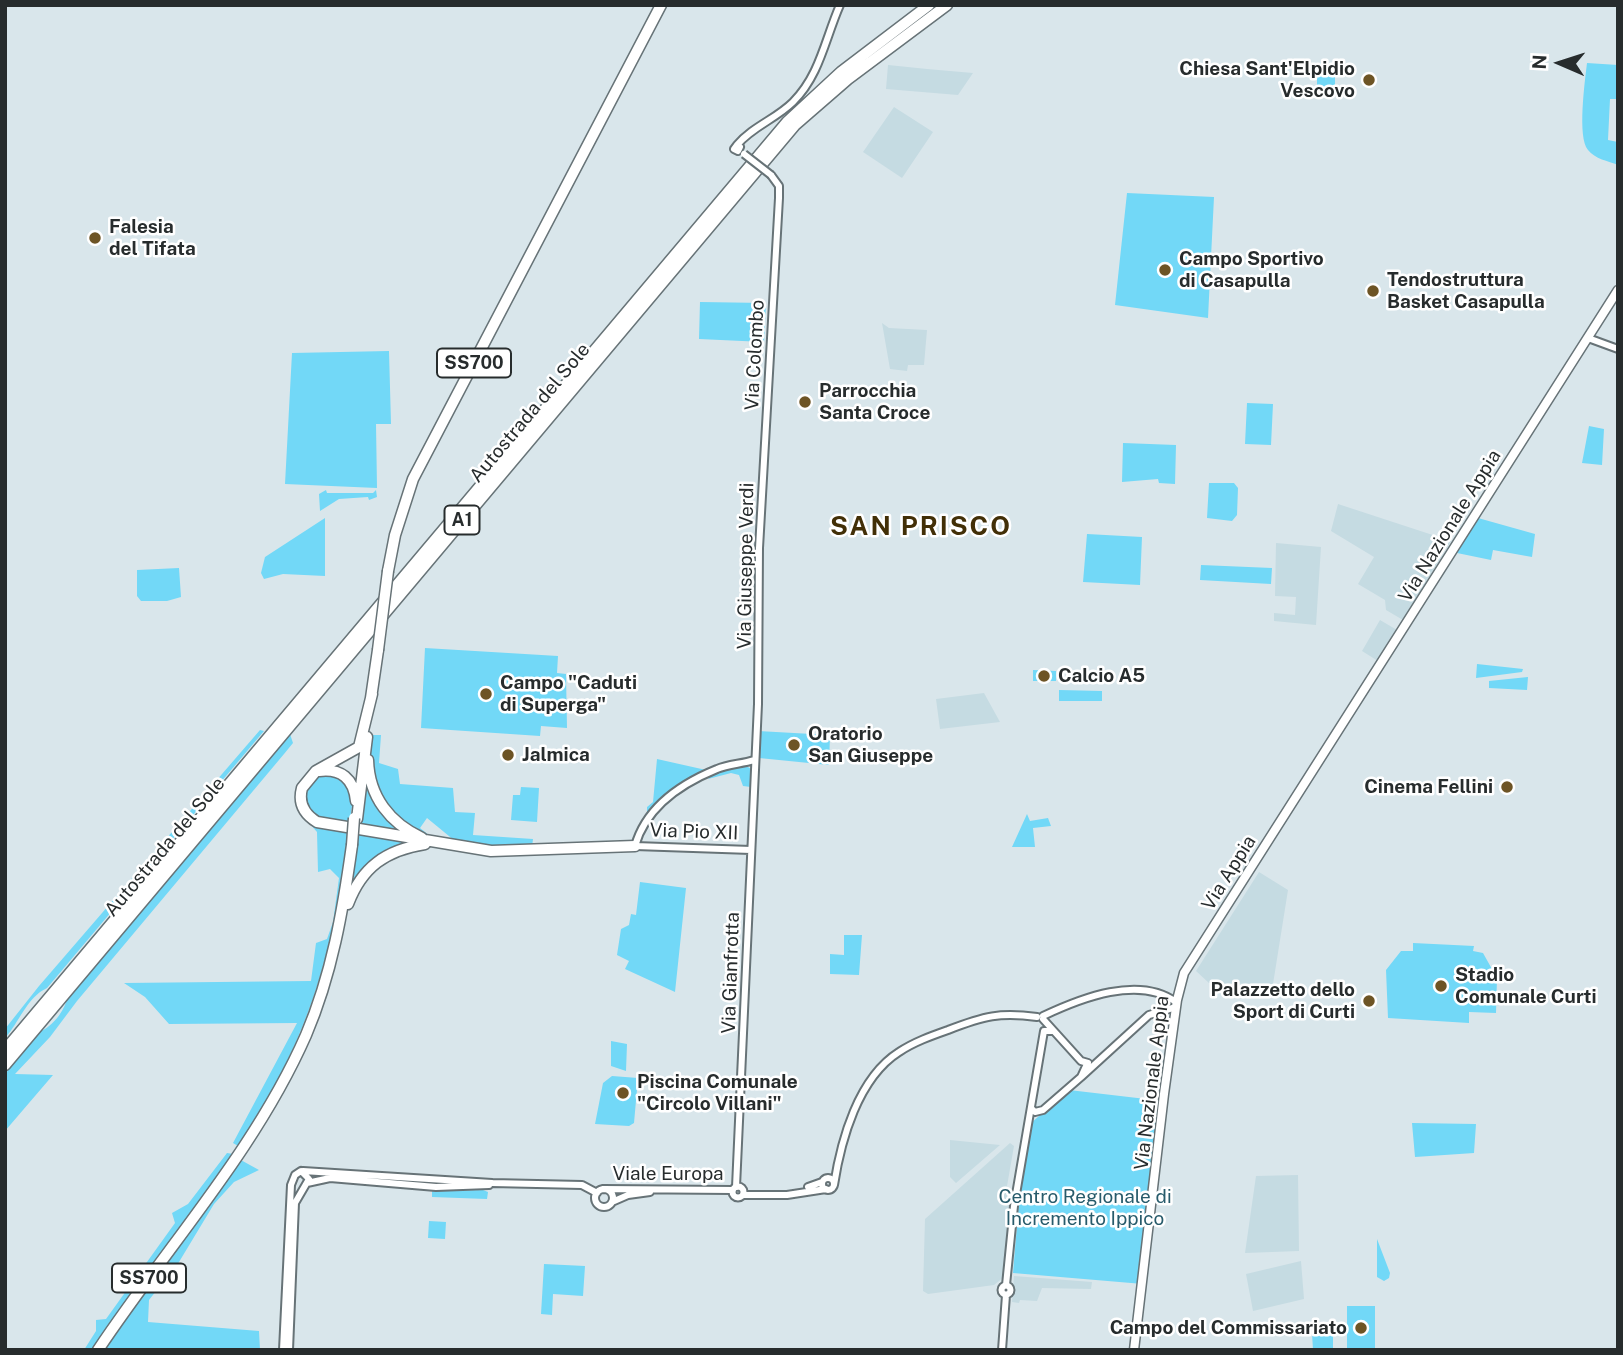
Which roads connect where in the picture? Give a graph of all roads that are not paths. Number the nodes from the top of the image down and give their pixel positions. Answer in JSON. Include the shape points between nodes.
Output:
{"nodes":[{"id":1,"x":661,"y":5,"type":"edge"},
{"id":2,"x":841,"y":5,"type":"edge"},
{"id":3,"x":929,"y":5,"type":"edge"},
{"id":4,"x":947,"y":5,"type":"edge"},
{"id":5,"x":1618,"y":290,"type":"edge"},
{"id":6,"x":1588,"y":338,"type":"junction"},
{"id":7,"x":1618,"y":349,"type":"edge"},
{"id":8,"x":767,"y":429,"type":"joint"},
{"id":9,"x":372,"y":694,"type":"junction"},
{"id":10,"x":368,"y":734,"type":"junction"},
{"id":11,"x":754,"y":760,"type":"junction"},
{"id":12,"x":316,"y":771,"type":"junction"},
{"id":13,"x":1308,"y":778,"type":"joint"},
{"id":14,"x":355,"y":819,"type":"junction"},
{"id":15,"x":432,"y":843,"type":"junction"},
{"id":16,"x":635,"y":846,"type":"junction"},
{"id":17,"x":751,"y":850,"type":"junction"},
{"id":18,"x":342,"y":918,"type":"junction"},
{"id":19,"x":1180,"y":987,"type":"junction"},
{"id":20,"x":1161,"y":993,"type":"junction"},
{"id":21,"x":1176,"y":1004,"type":"junction"},
{"id":22,"x":1163,"y":1013,"type":"junction"},
{"id":23,"x":1039,"y":1017,"type":"junction"},
{"id":24,"x":1174,"y":1019,"type":"junction"},
{"id":25,"x":1048,"y":1031,"type":"junction"},
{"id":26,"x":5,"y":1050,"type":"edge"},
{"id":27,"x":1097,"y":1062,"type":"junction"},
{"id":28,"x":1087,"y":1063,"type":"junction"},
{"id":29,"x":5,"y":1065,"type":"edge"},
{"id":30,"x":1081,"y":1077,"type":"junction"},
{"id":31,"x":1032,"y":1109,"type":"junction"},
{"id":32,"x":1043,"y":1110,"type":"junction"},
{"id":33,"x":1028,"y":1124,"type":"junction"},
{"id":34,"x":838,"y":1162,"type":"junction"},
{"id":35,"x":303,"y":1171,"type":"junction"},
{"id":36,"x":294,"y":1179,"type":"junction"},
{"id":37,"x":491,"y":1183,"type":"junction"},
{"id":38,"x":825,"y":1183,"type":"junction"},
{"id":39,"x":305,"y":1185,"type":"junction"},
{"id":40,"x":600,"y":1191,"type":"junction"},
{"id":41,"x":738,"y":1191,"type":"junction"},
{"id":42,"x":612,"y":1202,"type":"junction"},
{"id":43,"x":98,"y":1350,"type":"edge"},
{"id":44,"x":286,"y":1350,"type":"edge"},
{"id":45,"x":1002,"y":1350,"type":"edge"},
{"id":46,"x":1134,"y":1350,"type":"edge"}],
"edges":[{"from":1,"to":9,"type":"highway","number":"SS700","bridge":true,"via":[[405,500],[388,571]]},
{"from":2,"to":8,"type":"street","name":"Via Colombo","bridge":true,"via":[[810,83],[784,109],[748,133],[740,149],[771,175],[779,191]]},
{"from":3,"to":26,"type":"highway","name":"Autostrada del Sole","number":"A1","via":[[841,72],[788,122]]},
{"from":4,"to":29,"type":"highway","name":"Autostrada del Sole","number":"A1","via":[[795,125]]},
{"from":5,"to":6,"type":"main road","name":"Via Nazionale Appia"},
{"from":6,"to":7,"type":"street"},
{"from":6,"to":13,"type":"main road","name":"Via Nazionale Appia"},
{"from":8,"to":11,"type":"street","name":"Via Giuseppe Verdi"},
{"from":9,"to":10,"type":"highway","number":"SS700"},
{"from":9,"to":12,"type":"highway","via":[[359,747]]},
{"from":10,"to":14,"type":"highway","number":"SS700"},
{"from":10,"to":15,"type":"highway","via":[[368,766],[378,799],[396,821]]},
{"from":11,"to":16,"type":"street","via":[[718,768],[658,804]]},
{"from":11,"to":17,"type":"street","name":"Via Gianfrotta"},
{"from":12,"to":14,"type":"highway","via":[[333,770],[348,779],[356,797]]},
{"from":12,"to":15,"type":"highway","via":[[300,793],[304,811],[312,819],[328,826]]},
{"from":13,"to":19,"type":"main road","name":"Via Appia","via":[[1184,973]]},
{"from":14,"to":18,"type":"highway","number":"SS700","bridge":true},
{"from":15,"to":16,"type":"highway","via":[[507,853]]},
{"from":15,"to":18,"type":"highway","via":[[392,851],[374,863],[360,880]]},
{"from":16,"to":17,"type":"street","name":"Via Pio XII"},
{"from":17,"to":41,"type":"street","name":"Via Gianfrotta"},
{"from":18,"to":43,"type":"highway","number":"SS700","via":[[312,1018],[286,1076],[247,1142]]},
{"from":19,"to":20,"type":"street"},
{"from":19,"to":21,"type":"main road","name":"Via Nazionale Appia"},
{"from":20,"to":21,"type":"street"},
{"from":20,"to":23,"type":"street","via":[[1133,988],[1071,1003]]},
{"from":21,"to":22,"type":"street"},
{"from":21,"to":24,"type":"main road","name":"Via Nazionale Appia"},
{"from":22,"to":24,"type":"street"},
{"from":22,"to":27,"type":"street","via":[[1149,1015]]},
{"from":23,"to":25,"type":"street"},
{"from":23,"to":25,"type":"street"},
{"from":23,"to":34,"type":"street","via":[[1006,1013],[970,1021],[898,1053],[875,1073],[858,1103]]},
{"from":24,"to":46,"type":"main road","name":"Via Nazionale Appia"},
{"from":25,"to":28,"type":"street"},
{"from":25,"to":31,"type":"street"},
{"from":27,"to":28,"type":"street"},
{"from":27,"to":30,"type":"street"},
{"from":28,"to":30,"type":"street"},
{"from":30,"to":32,"type":"street"},
{"from":31,"to":32,"type":"street"},
{"from":31,"to":33,"type":"street"},
{"from":32,"to":33,"type":"street"},
{"from":33,"to":45,"type":"street","via":[[1014,1206]]},
{"from":34,"to":38,"type":"street"},
{"from":34,"to":38,"type":"street","via":[[834,1185],[832,1179]]},
{"from":35,"to":36,"type":"street"},
{"from":35,"to":37,"type":"street"},
{"from":35,"to":39,"type":"street","via":[[309,1176]]},
{"from":36,"to":39,"type":"street"},
{"from":36,"to":44,"type":"street"},
{"from":37,"to":39,"type":"street","via":[[436,1187],[330,1178]]},
{"from":37,"to":40,"type":"street","via":[[582,1185]]},
{"from":38,"to":41,"type":"street","name":"Viale Europa"},
{"from":39,"to":44,"type":"street","via":[[295,1203]]},
{"from":40,"to":41,"type":"street","name":"Viale Europa"},
{"from":40,"to":42,"type":"street","via":[[610,1192]]},
{"from":40,"to":42,"type":"street","via":[[596,1202],[600,1206]]},
{"from":41,"to":42,"type":"street","name":"Viale Europa","via":[[639,1192]]}]}
